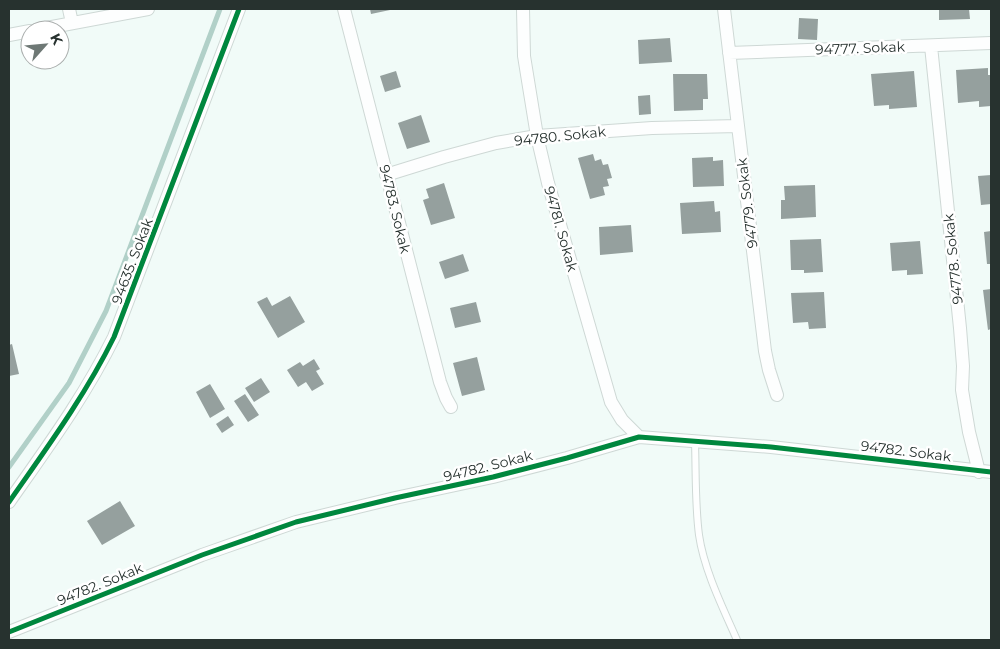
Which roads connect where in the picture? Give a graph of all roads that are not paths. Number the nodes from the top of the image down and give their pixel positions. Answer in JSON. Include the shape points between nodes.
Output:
{"nodes":[{"id":1,"x":69,"y":9,"type":"edge"},
{"id":2,"x":148,"y":9,"type":"edge"},
{"id":3,"x":240,"y":9,"type":"edge"},
{"id":4,"x":344,"y":9,"type":"edge"},
{"id":5,"x":523,"y":9,"type":"edge"},
{"id":6,"x":724,"y":9,"type":"edge"},
{"id":7,"x":72,"y":23,"type":"joint"},
{"id":8,"x":991,"y":43,"type":"edge"},
{"id":9,"x":931,"y":46,"type":"junction"},
{"id":10,"x":729,"y":54,"type":"junction"},
{"id":11,"x":738,"y":126,"type":"junction"},
{"id":12,"x":537,"y":136,"type":"junction"},
{"id":13,"x":386,"y":175,"type":"junction"},
{"id":14,"x":777,"y":396,"type":"dead end"},
{"id":15,"x":451,"y":407,"type":"dead end"},
{"id":16,"x":639,"y":437,"type":"junction"},
{"id":17,"x":695,"y":442,"type":"junction"},
{"id":18,"x":985,"y":472,"type":"edge"},
{"id":19,"x":9,"y":502,"type":"edge"},
{"id":20,"x":9,"y":632,"type":"edge"},
{"id":21,"x":737,"y":640,"type":"edge"}],
"edges":[{"from":1,"to":7,"type":"street"},
{"from":2,"to":7,"type":"street"},
{"from":3,"to":19,"type":"street","name":"94635. Sokak","via":[[114,337],[82,396]]},
{"from":4,"to":13,"type":"street","name":"94783. Sokak"},
{"from":5,"to":12,"type":"street","name":"94781. Sokak","via":[[524,56]]},
{"from":6,"to":10,"type":"street","name":"94779. Sokak"},
{"from":8,"to":9,"type":"street","name":"94777. Sokak"},
{"from":9,"to":10,"type":"street","name":"94777. Sokak"},
{"from":9,"to":18,"type":"street","name":"94778. Sokak","via":[[960,328],[962,390],[969,432]]},
{"from":10,"to":11,"type":"street","name":"94779. Sokak"},
{"from":11,"to":12,"type":"street","name":"94780. Sokak"},
{"from":11,"to":14,"type":"street","name":"94779. Sokak","via":[[765,351]]},
{"from":12,"to":13,"type":"street","name":"94780. Sokak","via":[[496,143]]},
{"from":12,"to":16,"type":"street","name":"94781. Sokak","via":[[611,402],[622,420]]},
{"from":13,"to":15,"type":"street","name":"94783. Sokak","via":[[440,382]]},
{"from":16,"to":17,"type":"street","name":"94782. Sokak"},
{"from":16,"to":20,"type":"street","name":"94782. Sokak","via":[[493,477],[296,522],[202,555]]},
{"from":17,"to":18,"type":"street","name":"94782. Sokak","via":[[844,454]]},
{"from":17,"to":21,"type":"lane","via":[[699,536]]}]}
